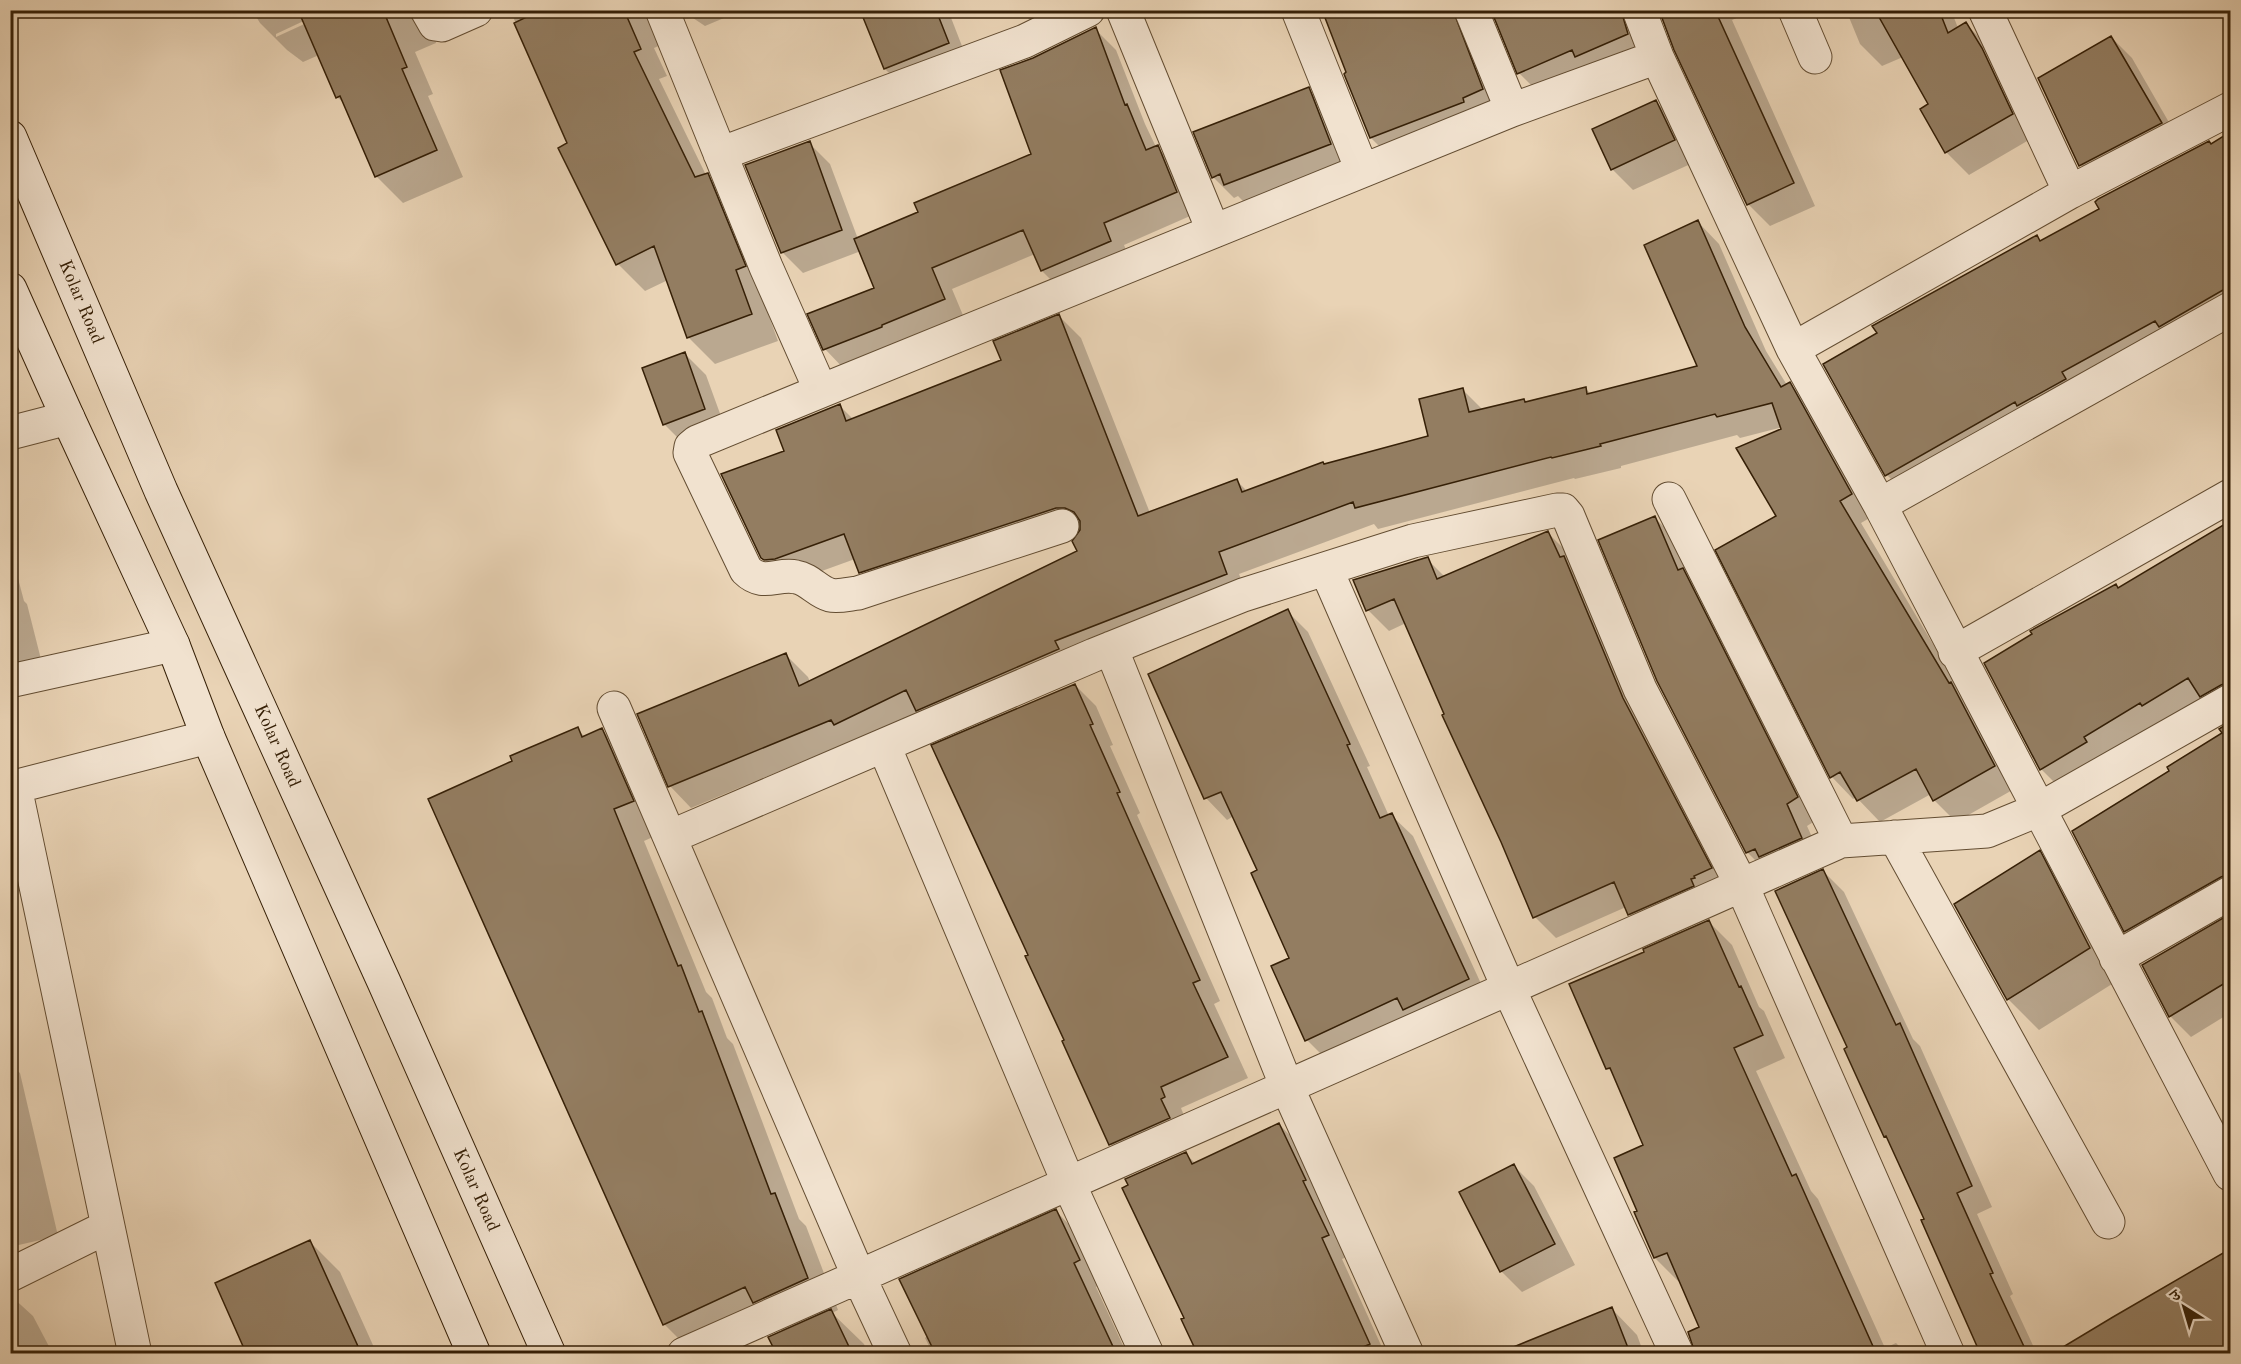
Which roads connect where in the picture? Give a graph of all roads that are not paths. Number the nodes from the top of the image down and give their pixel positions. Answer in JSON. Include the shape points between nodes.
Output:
{"nodes":[{"id":1,"x":427,"y":10,"type":"edge"},
{"id":2,"x":476,"y":10,"type":"edge"},
{"id":3,"x":662,"y":10,"type":"edge"},
{"id":4,"x":1088,"y":10,"type":"edge"},
{"id":5,"x":1123,"y":10,"type":"edge"},
{"id":6,"x":1298,"y":10,"type":"edge"},
{"id":7,"x":1471,"y":10,"type":"edge"},
{"id":8,"x":1639,"y":10,"type":"edge"},
{"id":9,"x":1795,"y":10,"type":"edge"},
{"id":10,"x":1985,"y":10,"type":"edge"},
{"id":11,"x":1657,"y":57,"type":"junction"},
{"id":12,"x":1815,"y":57,"type":"dead end"},
{"id":13,"x":2230,"y":109,"type":"edge"},
{"id":14,"x":1512,"y":110,"type":"junction"},
{"id":15,"x":10,"y":137,"type":"edge"},
{"id":16,"x":720,"y":154,"type":"junction"},
{"id":17,"x":1362,"y":170,"type":"junction"},
{"id":18,"x":2070,"y":192,"type":"junction"},
{"id":19,"x":1213,"y":230,"type":"junction"},
{"id":20,"x":10,"y":289,"type":"edge"},
{"id":21,"x":2230,"y":309,"type":"edge"},
{"id":22,"x":1793,"y":349,"type":"junction"},
{"id":23,"x":821,"y":391,"type":"junction"},
{"id":24,"x":68,"y":418,"type":"junction"},
{"id":25,"x":10,"y":433,"type":"edge"},
{"id":26,"x":2230,"y":496,"type":"edge"},
{"id":27,"x":1669,"y":499,"type":"dead end"},
{"id":28,"x":1880,"y":505,"type":"junction"},
{"id":29,"x":1062,"y":526,"type":"dead end"},
{"id":30,"x":1326,"y":569,"type":"junction"},
{"id":31,"x":173,"y":645,"type":"junction"},
{"id":32,"x":1111,"y":648,"type":"junction"},
{"id":33,"x":1955,"y":652,"type":"junction"},
{"id":34,"x":10,"y":681,"type":"edge"},
{"id":35,"x":2230,"y":701,"type":"edge"},
{"id":36,"x":614,"y":708,"type":"dead end"},
{"id":37,"x":208,"y":737,"type":"junction"},
{"id":38,"x":884,"y":746,"type":"junction"},
{"id":39,"x":13,"y":787,"type":"edge"},
{"id":40,"x":2038,"y":810,"type":"junction"},
{"id":41,"x":670,"y":837,"type":"junction"},
{"id":42,"x":1895,"y":837,"type":"junction"},
{"id":43,"x":1841,"y":841,"type":"junction"},
{"id":44,"x":1742,"y":886,"type":"junction"},
{"id":45,"x":2230,"y":893,"type":"edge"},
{"id":46,"x":2116,"y":958,"type":"junction"},
{"id":47,"x":1509,"y":989,"type":"junction"},
{"id":48,"x":1287,"y":1087,"type":"junction"},
{"id":49,"x":2230,"y":1174,"type":"edge"},
{"id":50,"x":1069,"y":1184,"type":"junction"},
{"id":51,"x":2108,"y":1222,"type":"dead end"},
{"id":52,"x":107,"y":1227,"type":"junction"},
{"id":53,"x":10,"y":1275,"type":"edge"},
{"id":54,"x":859,"y":1277,"type":"junction"},
{"id":55,"x":135,"y":1353,"type":"edge"},
{"id":56,"x":474,"y":1353,"type":"edge"},
{"id":57,"x":549,"y":1353,"type":"edge"},
{"id":58,"x":684,"y":1353,"type":"edge"},
{"id":59,"x":895,"y":1353,"type":"edge"},
{"id":60,"x":1148,"y":1353,"type":"edge"},
{"id":61,"x":1407,"y":1353,"type":"edge"},
{"id":62,"x":1677,"y":1353,"type":"edge"},
{"id":63,"x":1948,"y":1353,"type":"edge"}],
"edges":[{"from":1,"to":2,"type":"street","via":[[435,24],[442,25]]},
{"from":3,"to":16,"type":"street"},
{"from":4,"to":16,"type":"street","via":[[1024,41]]},
{"from":5,"to":19,"type":"street"},
{"from":6,"to":17,"type":"street"},
{"from":7,"to":14,"type":"street"},
{"from":8,"to":11,"type":"street"},
{"from":9,"to":12,"type":"street"},
{"from":10,"to":18,"type":"street"},
{"from":11,"to":14,"type":"street"},
{"from":11,"to":22,"type":"street"},
{"from":13,"to":18,"type":"street"},
{"from":14,"to":17,"type":"street"},
{"from":15,"to":57,"type":"street","name":"Kolar Road","via":[[161,491]]},
{"from":16,"to":23,"type":"street"},
{"from":17,"to":19,"type":"street"},
{"from":18,"to":22,"type":"street"},
{"from":19,"to":23,"type":"street"},
{"from":20,"to":24,"type":"street"},
{"from":21,"to":28,"type":"street"},
{"from":22,"to":28,"type":"street"},
{"from":23,"to":29,"type":"street","via":[[691,447],[690,453],[746,570],[753,577],[794,576],[829,595],[858,593]]},
{"from":24,"to":25,"type":"street"},
{"from":24,"to":31,"type":"street"},
{"from":26,"to":33,"type":"street"},
{"from":27,"to":43,"type":"street"},
{"from":28,"to":33,"type":"street"},
{"from":30,"to":32,"type":"street","via":[[1243,595]]},
{"from":30,"to":44,"type":"street","via":[[1413,541],[1563,510],[1640,689]]},
{"from":30,"to":47,"type":"street"},
{"from":31,"to":34,"type":"street"},
{"from":31,"to":37,"type":"street"},
{"from":32,"to":38,"type":"street"},
{"from":32,"to":48,"type":"street"},
{"from":33,"to":40,"type":"street"},
{"from":35,"to":40,"type":"street"},
{"from":36,"to":41,"type":"street"},
{"from":37,"to":39,"type":"street"},
{"from":37,"to":56,"type":"street"},
{"from":38,"to":41,"type":"street"},
{"from":38,"to":50,"type":"street"},
{"from":39,"to":52,"type":"street"},
{"from":40,"to":42,"type":"street","via":[[1987,831]]},
{"from":40,"to":46,"type":"street"},
{"from":41,"to":54,"type":"street"},
{"from":42,"to":43,"type":"street"},
{"from":42,"to":51,"type":"street"},
{"from":43,"to":44,"type":"street"},
{"from":44,"to":47,"type":"street"},
{"from":44,"to":63,"type":"street"},
{"from":45,"to":46,"type":"street"},
{"from":46,"to":49,"type":"street"},
{"from":47,"to":48,"type":"street"},
{"from":47,"to":62,"type":"street"},
{"from":48,"to":50,"type":"street"},
{"from":48,"to":61,"type":"street"},
{"from":50,"to":54,"type":"street"},
{"from":50,"to":60,"type":"street"},
{"from":52,"to":53,"type":"street"},
{"from":52,"to":55,"type":"street"},
{"from":54,"to":58,"type":"street"},
{"from":54,"to":59,"type":"street"}]}
